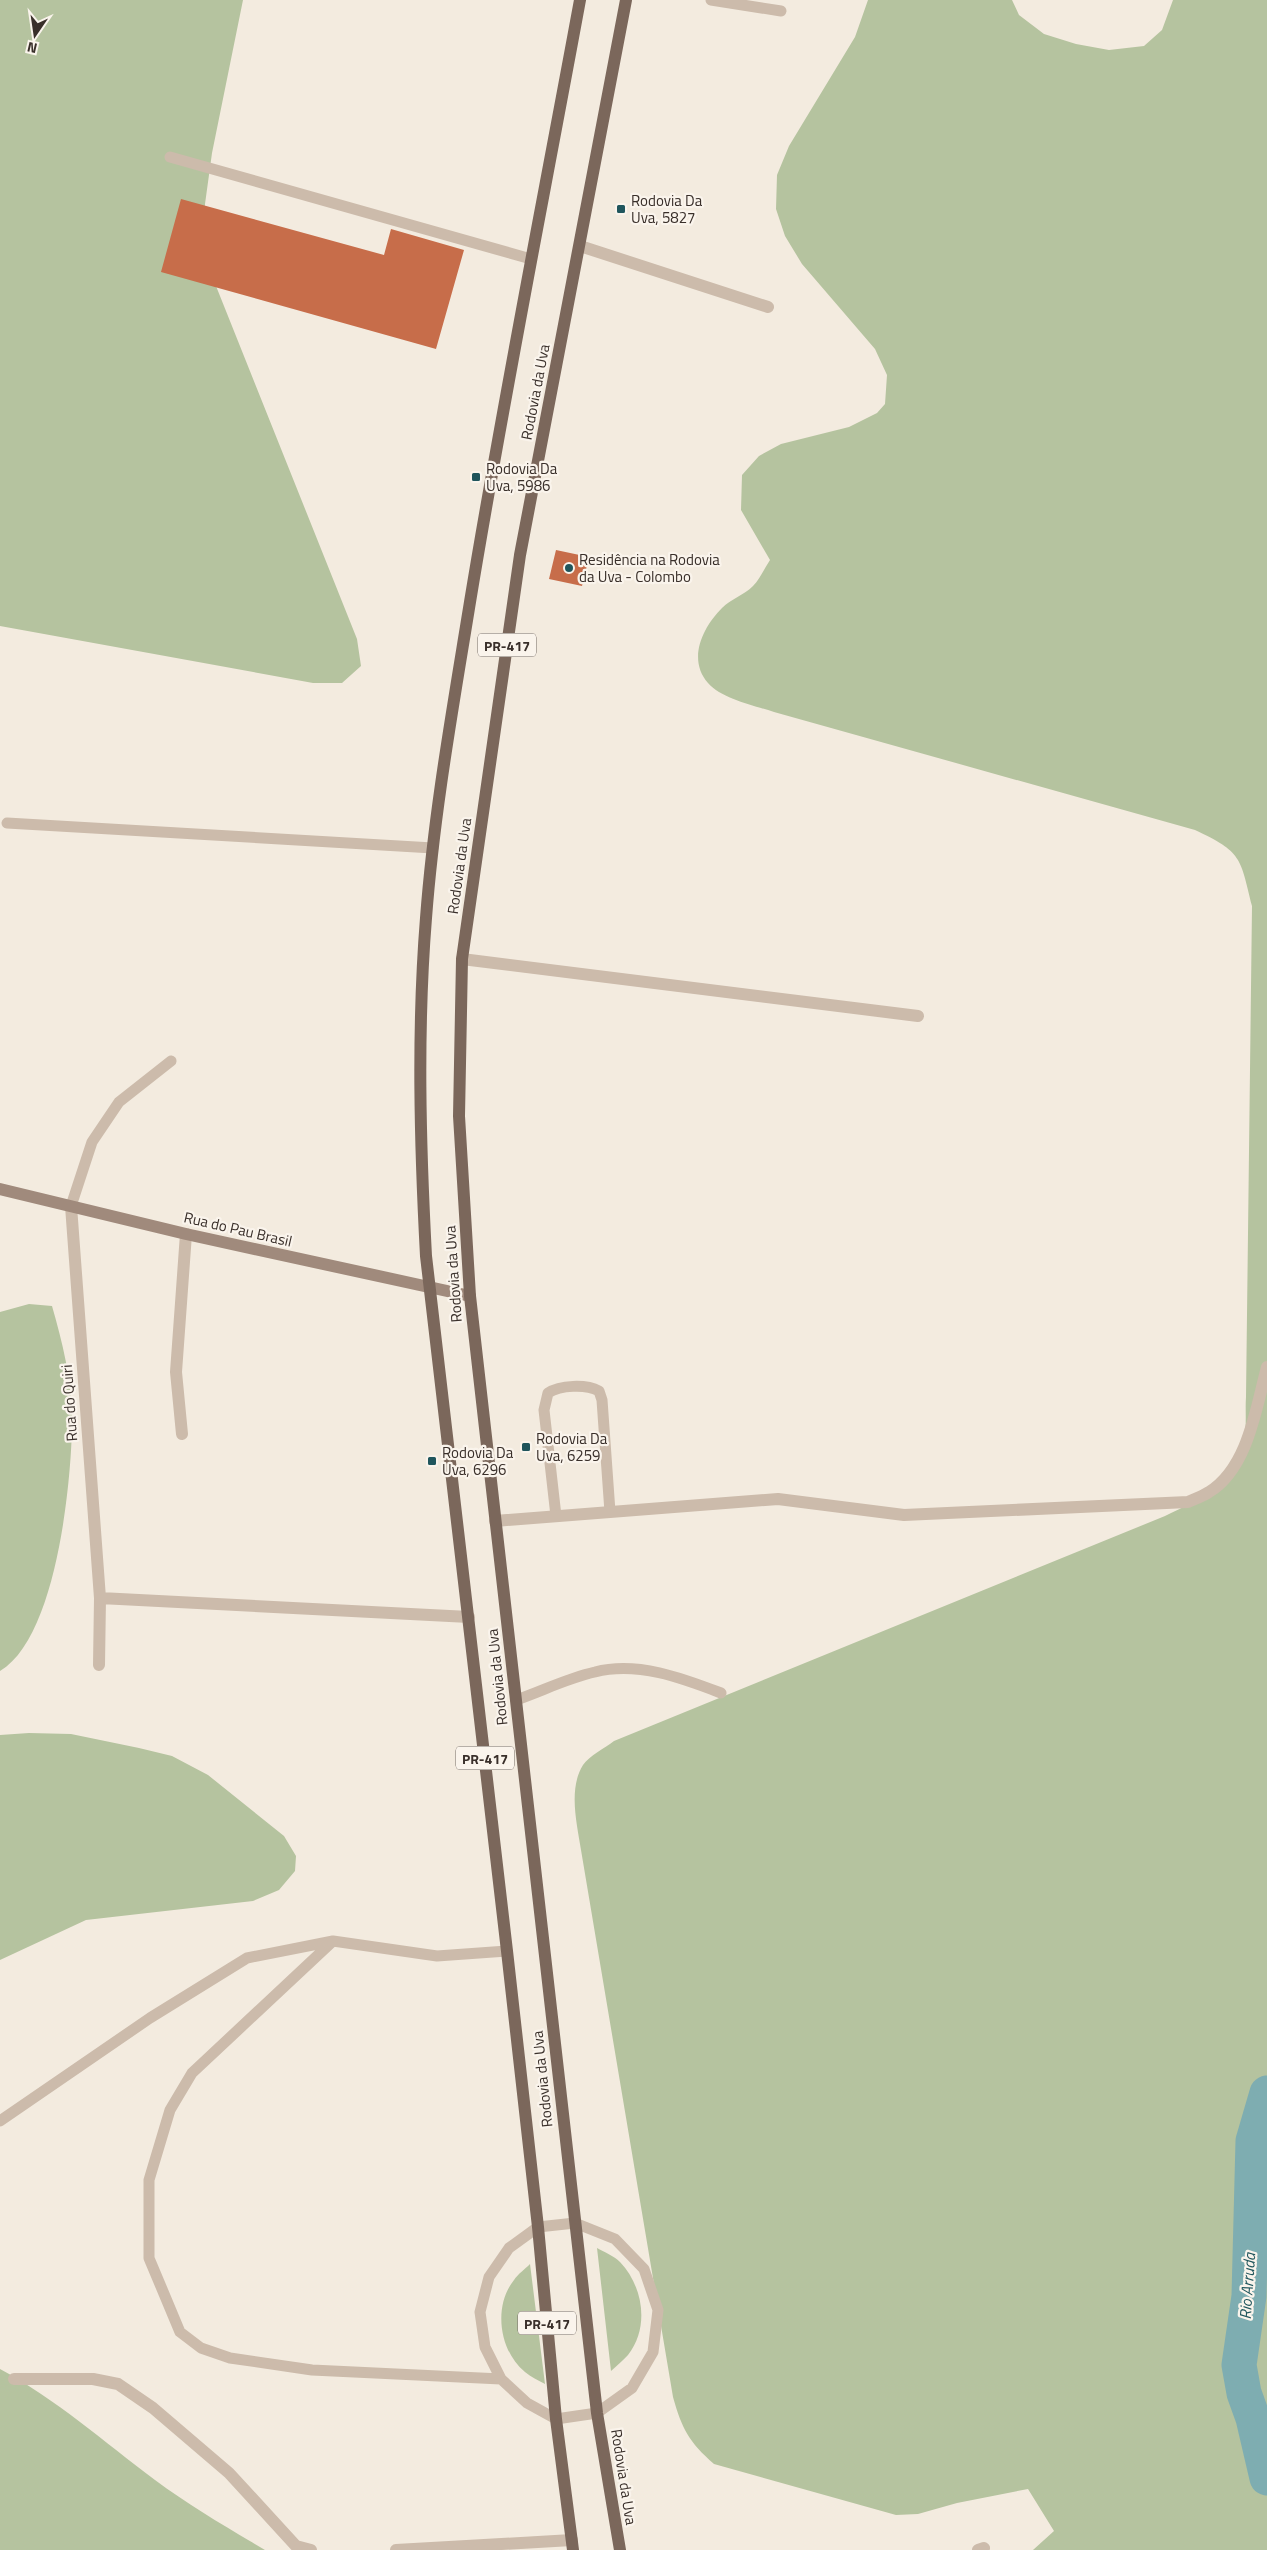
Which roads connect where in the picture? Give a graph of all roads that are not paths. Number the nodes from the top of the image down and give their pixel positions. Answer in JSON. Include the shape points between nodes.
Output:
{"nodes":[{"id":1,"x":580,"y":0,"type":"edge"},
{"id":2,"x":626,"y":0,"type":"edge"},
{"id":3,"x":711,"y":0,"type":"edge"},
{"id":4,"x":781,"y":11,"type":"dead end"},
{"id":5,"x":170,"y":157,"type":"dead end"},
{"id":6,"x":580,"y":246,"type":"junction"},
{"id":7,"x":531,"y":259,"type":"junction"},
{"id":8,"x":768,"y":307,"type":"dead end"},
{"id":9,"x":7,"y":823,"type":"dead end"},
{"id":10,"x":433,"y":848,"type":"junction"},
{"id":11,"x":462,"y":959,"type":"junction"},
{"id":12,"x":918,"y":1016,"type":"dead end"},
{"id":13,"x":172,"y":1061,"type":"dead end"},
{"id":14,"x":0,"y":1189,"type":"edge"},
{"id":15,"x":71,"y":1206,"type":"junction"},
{"id":16,"x":186,"y":1234,"type":"junction"},
{"id":17,"x":432,"y":1289,"type":"junction"},
{"id":18,"x":470,"y":1296,"type":"junction"},
{"id":19,"x":1267,"y":1367,"type":"edge"},
{"id":20,"x":182,"y":1434,"type":"dead end"},
{"id":21,"x":610,"y":1512,"type":"junction"},
{"id":22,"x":556,"y":1516,"type":"junction"},
{"id":23,"x":495,"y":1521,"type":"junction"},
{"id":24,"x":100,"y":1598,"type":"junction"},
{"id":25,"x":469,"y":1617,"type":"junction"},
{"id":26,"x":99,"y":1665,"type":"dead end"},
{"id":27,"x":721,"y":1693,"type":"dead end"},
{"id":28,"x":516,"y":1700,"type":"junction"},
{"id":29,"x":333,"y":1941,"type":"junction"},
{"id":30,"x":507,"y":1950,"type":"junction"},
{"id":31,"x":0,"y":2120,"type":"edge"},
{"id":32,"x":575,"y":2223,"type":"junction"},
{"id":33,"x":538,"y":2227,"type":"junction"},
{"id":34,"x":501,"y":2379,"type":"junction"},
{"id":35,"x":14,"y":2380,"type":"dead end"},
{"id":36,"x":597,"y":2413,"type":"junction"},
{"id":37,"x":556,"y":2419,"type":"junction"},
{"id":38,"x":572,"y":2545,"type":"edge"},
{"id":39,"x":311,"y":2550,"type":"edge"},
{"id":40,"x":396,"y":2550,"type":"edge"},
{"id":41,"x":620,"y":2550,"type":"edge"}],
"edges":[{"from":1,"to":7,"type":"main road","name":"Rodovia da Uva","number":"PR-417"},
{"from":2,"to":6,"type":"main road","name":"Rodovia da Uva","number":"PR-417"},
{"from":3,"to":4,"type":"lane"},
{"from":5,"to":7,"type":"lane"},
{"from":6,"to":8,"type":"street"},
{"from":6,"to":11,"type":"main road","name":"Rodovia da Uva","number":"PR-417","via":[[520,555]]},
{"from":7,"to":10,"type":"main road","name":"Rodovia da Uva","number":"PR-417","via":[[500,418],[441,779]]},
{"from":9,"to":10,"type":"lane"},
{"from":10,"to":17,"type":"main road","name":"Rodovia da Uva","number":"PR-417","via":[[420,1049],[421,1170],[426,1256]]},
{"from":11,"to":12,"type":"street"},
{"from":11,"to":18,"type":"main road","name":"Rodovia da Uva","number":"PR-417","via":[[459,1116]]},
{"from":13,"to":15,"type":"lane","via":[[119,1102],[92,1142]]},
{"from":14,"to":15,"type":"street","name":"Rua do Pau Brasil"},
{"from":15,"to":16,"type":"street","name":"Rua do Pau Brasil"},
{"from":15,"to":24,"type":"street","name":"Rua do Quiri"},
{"from":16,"to":17,"type":"street","name":"Rua do Pau Brasil"},
{"from":16,"to":20,"type":"street","via":[[176,1372]]},
{"from":17,"to":18,"type":"street","name":"Rua do Pau Brasil"},
{"from":17,"to":25,"type":"main road","name":"Rodovia da Uva","number":"PR-417"},
{"from":18,"to":23,"type":"main road","name":"Rodovia da Uva","number":"PR-417"},
{"from":19,"to":21,"type":"street","via":[[1249,1435],[1236,1466],[1210,1492],[1188,1502],[904,1515],[778,1499]]},
{"from":21,"to":22,"type":"street"},
{"from":21,"to":22,"type":"lane","via":[[599,1391],[592,1387],[556,1388],[548,1394],[544,1410]]},
{"from":22,"to":23,"type":"street"},
{"from":23,"to":28,"type":"main road","name":"Rodovia da Uva","number":"PR-417"},
{"from":24,"to":25,"type":"street"},
{"from":24,"to":26,"type":"street","name":"Rua do Quiri"},
{"from":25,"to":30,"type":"main road","name":"Rodovia da Uva","number":"PR-417"},
{"from":27,"to":28,"type":"lane","via":[[680,1677],[627,1668],[595,1672]]},
{"from":28,"to":32,"type":"main road","name":"Rodovia da Uva","number":"PR-417"},
{"from":29,"to":30,"type":"lane","via":[[437,1956]]},
{"from":29,"to":31,"type":"lane","via":[[247,1958],[150,2018]]},
{"from":29,"to":34,"type":"lane","via":[[192,2073],[170,2110],[149,2180],[149,2258],[180,2332],[201,2348],[230,2358],[312,2370]]},
{"from":30,"to":33,"type":"main road","name":"Rodovia da Uva","number":"PR-417"},
{"from":32,"to":33,"type":"lane"},
{"from":32,"to":36,"type":"main road","name":"Rodovia da Uva","number":"PR-417"},
{"from":32,"to":36,"type":"lane","via":[[614,2239],[644,2270],[658,2310],[653,2352],[632,2388]]},
{"from":33,"to":34,"type":"lane","via":[[509,2248],[489,2277],[480,2312],[485,2347]]},
{"from":33,"to":37,"type":"main road","name":"Rodovia da Uva","number":"PR-417"},
{"from":34,"to":37,"type":"lane","via":[[527,2404]]},
{"from":35,"to":39,"type":"street","via":[[93,2379],[118,2384],[153,2408],[229,2473],[296,2546]]},
{"from":36,"to":37,"type":"lane"},
{"from":36,"to":41,"type":"main road","name":"Rodovia da Uva","number":"PR-417"},
{"from":37,"to":38,"type":"main road","name":"Rodovia da Uva","number":"PR-417"},
{"from":38,"to":40,"type":"street"}]}
